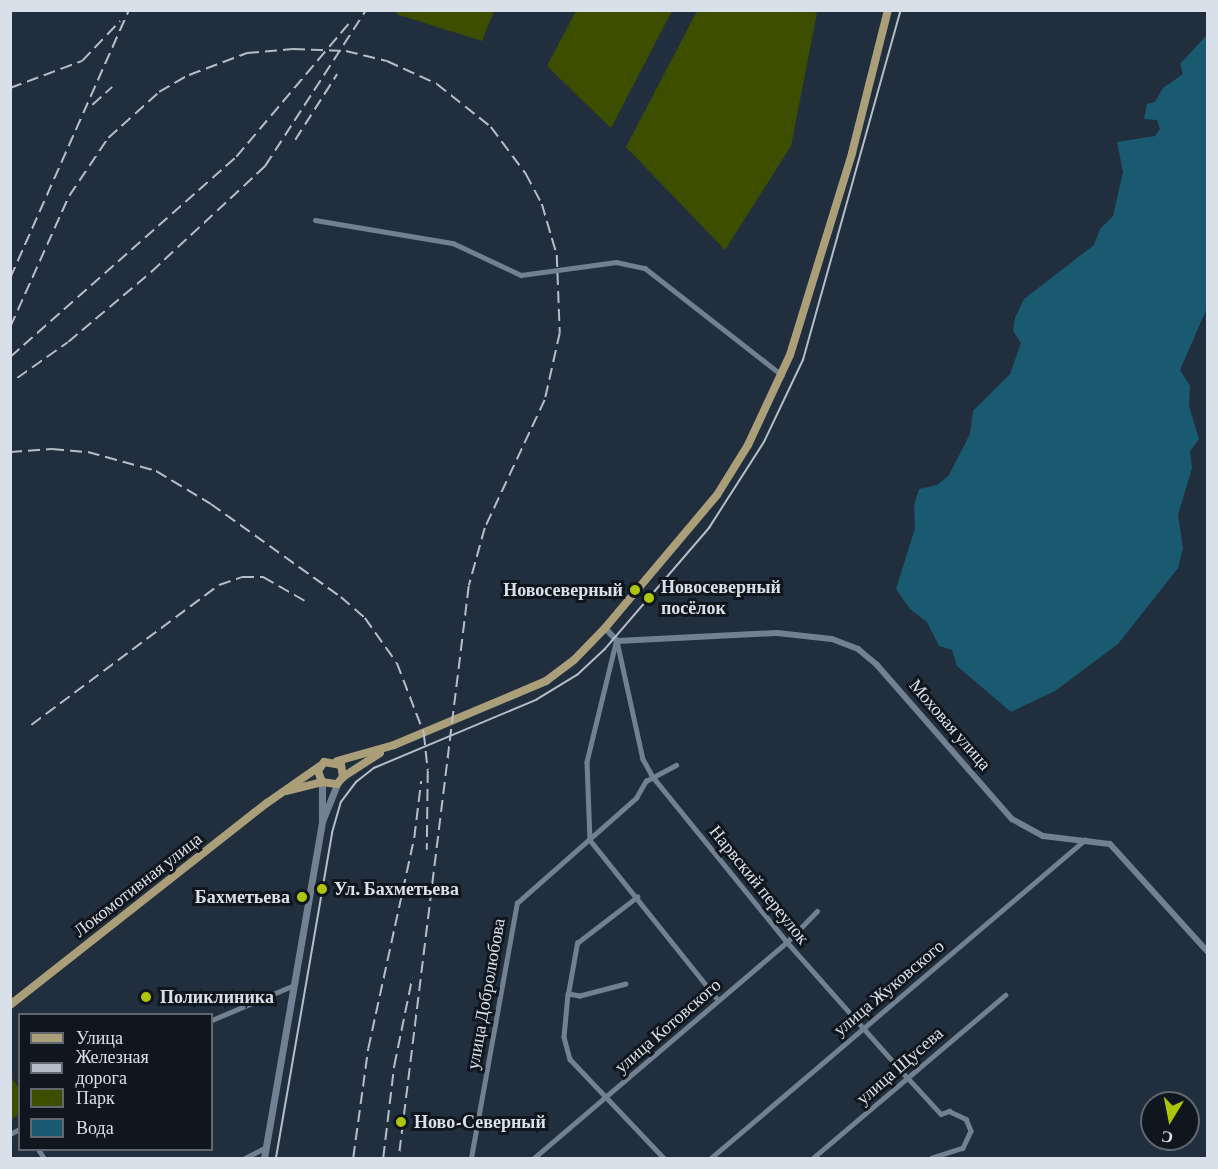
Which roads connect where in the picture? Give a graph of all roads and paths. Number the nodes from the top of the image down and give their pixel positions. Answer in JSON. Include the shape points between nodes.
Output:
{"nodes":[{"id":1,"x":888,"y":10,"type":"edge"},
{"id":2,"x":315,"y":220,"type":"dead end"},
{"id":3,"x":782,"y":375,"type":"junction"},
{"id":4,"x":606,"y":628,"type":"junction"},
{"id":5,"x":617,"y":641,"type":"junction"},
{"id":6,"x":394,"y":745,"type":"junction"},
{"id":7,"x":336,"y":761,"type":"junction"},
{"id":8,"x":676,"y":765,"type":"dead end"},
{"id":9,"x":320,"y":766,"type":"junction"},
{"id":10,"x":343,"y":777,"type":"junction"},
{"id":11,"x":653,"y":777,"type":"junction"},
{"id":12,"x":322,"y":782,"type":"junction"},
{"id":13,"x":337,"y":784,"type":"junction"},
{"id":14,"x":284,"y":791,"type":"junction"},
{"id":15,"x":321,"y":821,"type":"junction"},
{"id":16,"x":590,"y":840,"type":"junction"},
{"id":17,"x":1085,"y":840,"type":"junction"},
{"id":18,"x":637,"y":897,"type":"junction"},
{"id":19,"x":817,"y":911,"type":"dead end"},
{"id":20,"x":787,"y":942,"type":"junction"},
{"id":21,"x":1208,"y":952,"type":"edge"},
{"id":22,"x":626,"y":984,"type":"dead end"},
{"id":23,"x":292,"y":986,"type":"junction"},
{"id":24,"x":568,"y":994,"type":"junction"},
{"id":25,"x":1005,"y":994,"type":"dead end"},
{"id":26,"x":718,"y":1000,"type":"junction"},
{"id":27,"x":10,"y":1005,"type":"edge"},
{"id":28,"x":213,"y":1020,"type":"edge"},
{"id":29,"x":863,"y":1028,"type":"junction"},
{"id":30,"x":907,"y":1077,"type":"junction"},
{"id":31,"x":608,"y":1097,"type":"junction"},
{"id":32,"x":265,"y":1148,"type":"junction"},
{"id":33,"x":245,"y":1158,"type":"edge"},
{"id":34,"x":264,"y":1158,"type":"edge"},
{"id":35,"x":471,"y":1158,"type":"edge"},
{"id":36,"x":534,"y":1158,"type":"edge"},
{"id":37,"x":664,"y":1158,"type":"edge"},
{"id":38,"x":711,"y":1158,"type":"edge"},
{"id":39,"x":813,"y":1158,"type":"edge"},
{"id":40,"x":932,"y":1158,"type":"edge"}],
"edges":[{"from":1,"to":3,"type":"main road","via":[[849,164],[802,322]]},
{"from":2,"to":3,"type":"street","via":[[453,243],[521,275],[615,262],[645,268]]},
{"from":3,"to":4,"type":"main road","via":[[748,445],[717,495]]},
{"from":4,"to":5,"type":"street"},
{"from":4,"to":6,"type":"main road","via":[[546,681]]},
{"from":5,"to":11,"type":"street","name":"Нарвский переулок","via":[[643,759]]},
{"from":5,"to":16,"type":"street","via":[[587,762]]},
{"from":5,"to":17,"type":"street","name":"Моховая улица","via":[[797,634],[832,639],[858,649],[877,665],[1012,819],[1043,836]]},
{"from":6,"to":7,"type":"main road","name":"Локомотивная улица"},
{"from":6,"to":10,"type":"main road"},
{"from":7,"to":9,"type":"main road","name":"Локомотивная улица"},
{"from":7,"to":10,"type":"main road"},
{"from":8,"to":11,"type":"street","name":"улица Добролюбова"},
{"from":9,"to":12,"type":"main road"},
{"from":9,"to":14,"type":"main road","name":"Локомотивная улица"},
{"from":10,"to":13,"type":"main road"},
{"from":11,"to":16,"type":"street","name":"улица Добролюбова"},
{"from":11,"to":20,"type":"street","name":"Нарвский переулок"},
{"from":12,"to":13,"type":"main road"},
{"from":12,"to":14,"type":"main road"},
{"from":12,"to":15,"type":"main road"},
{"from":13,"to":15,"type":"main road"},
{"from":14,"to":27,"type":"main road","name":"Локомотивная улица"},
{"from":15,"to":23,"type":"main road"},
{"from":16,"to":18,"type":"street"},
{"from":16,"to":35,"type":"street","name":"улица Добролюбова","via":[[517,903]]},
{"from":17,"to":21,"type":"street","name":"Моховая улица","via":[[1110,844],[1118,850]]},
{"from":17,"to":29,"type":"street","name":"улица Жуковского"},
{"from":18,"to":24,"type":"street","via":[[577,942]]},
{"from":18,"to":26,"type":"street"},
{"from":19,"to":20,"type":"street","name":"улица Котовского"},
{"from":20,"to":26,"type":"street","name":"улица Котовского"},
{"from":20,"to":29,"type":"street","name":"Нарвский переулок"},
{"from":22,"to":24,"type":"street","via":[[580,996]]},
{"from":23,"to":28,"type":"street"},
{"from":23,"to":32,"type":"main road"},
{"from":24,"to":31,"type":"street","via":[[564,1037],[570,1059]]},
{"from":25,"to":30,"type":"street","name":"улица Щусева"},
{"from":26,"to":31,"type":"street","name":"улица Котовского"},
{"from":29,"to":30,"type":"street","name":"Нарвский переулок"},
{"from":29,"to":38,"type":"street","name":"улица Жуковского"},
{"from":30,"to":39,"type":"street","name":"улица Щусева"},
{"from":30,"to":40,"type":"street","name":"Нарвский переулок","via":[[941,1114],[949,1111],[966,1119],[970,1131],[963,1148]]},
{"from":31,"to":36,"type":"street","name":"улица Котовского"},
{"from":31,"to":37,"type":"street"},
{"from":32,"to":33,"type":"street"},
{"from":32,"to":34,"type":"main road"}]}
